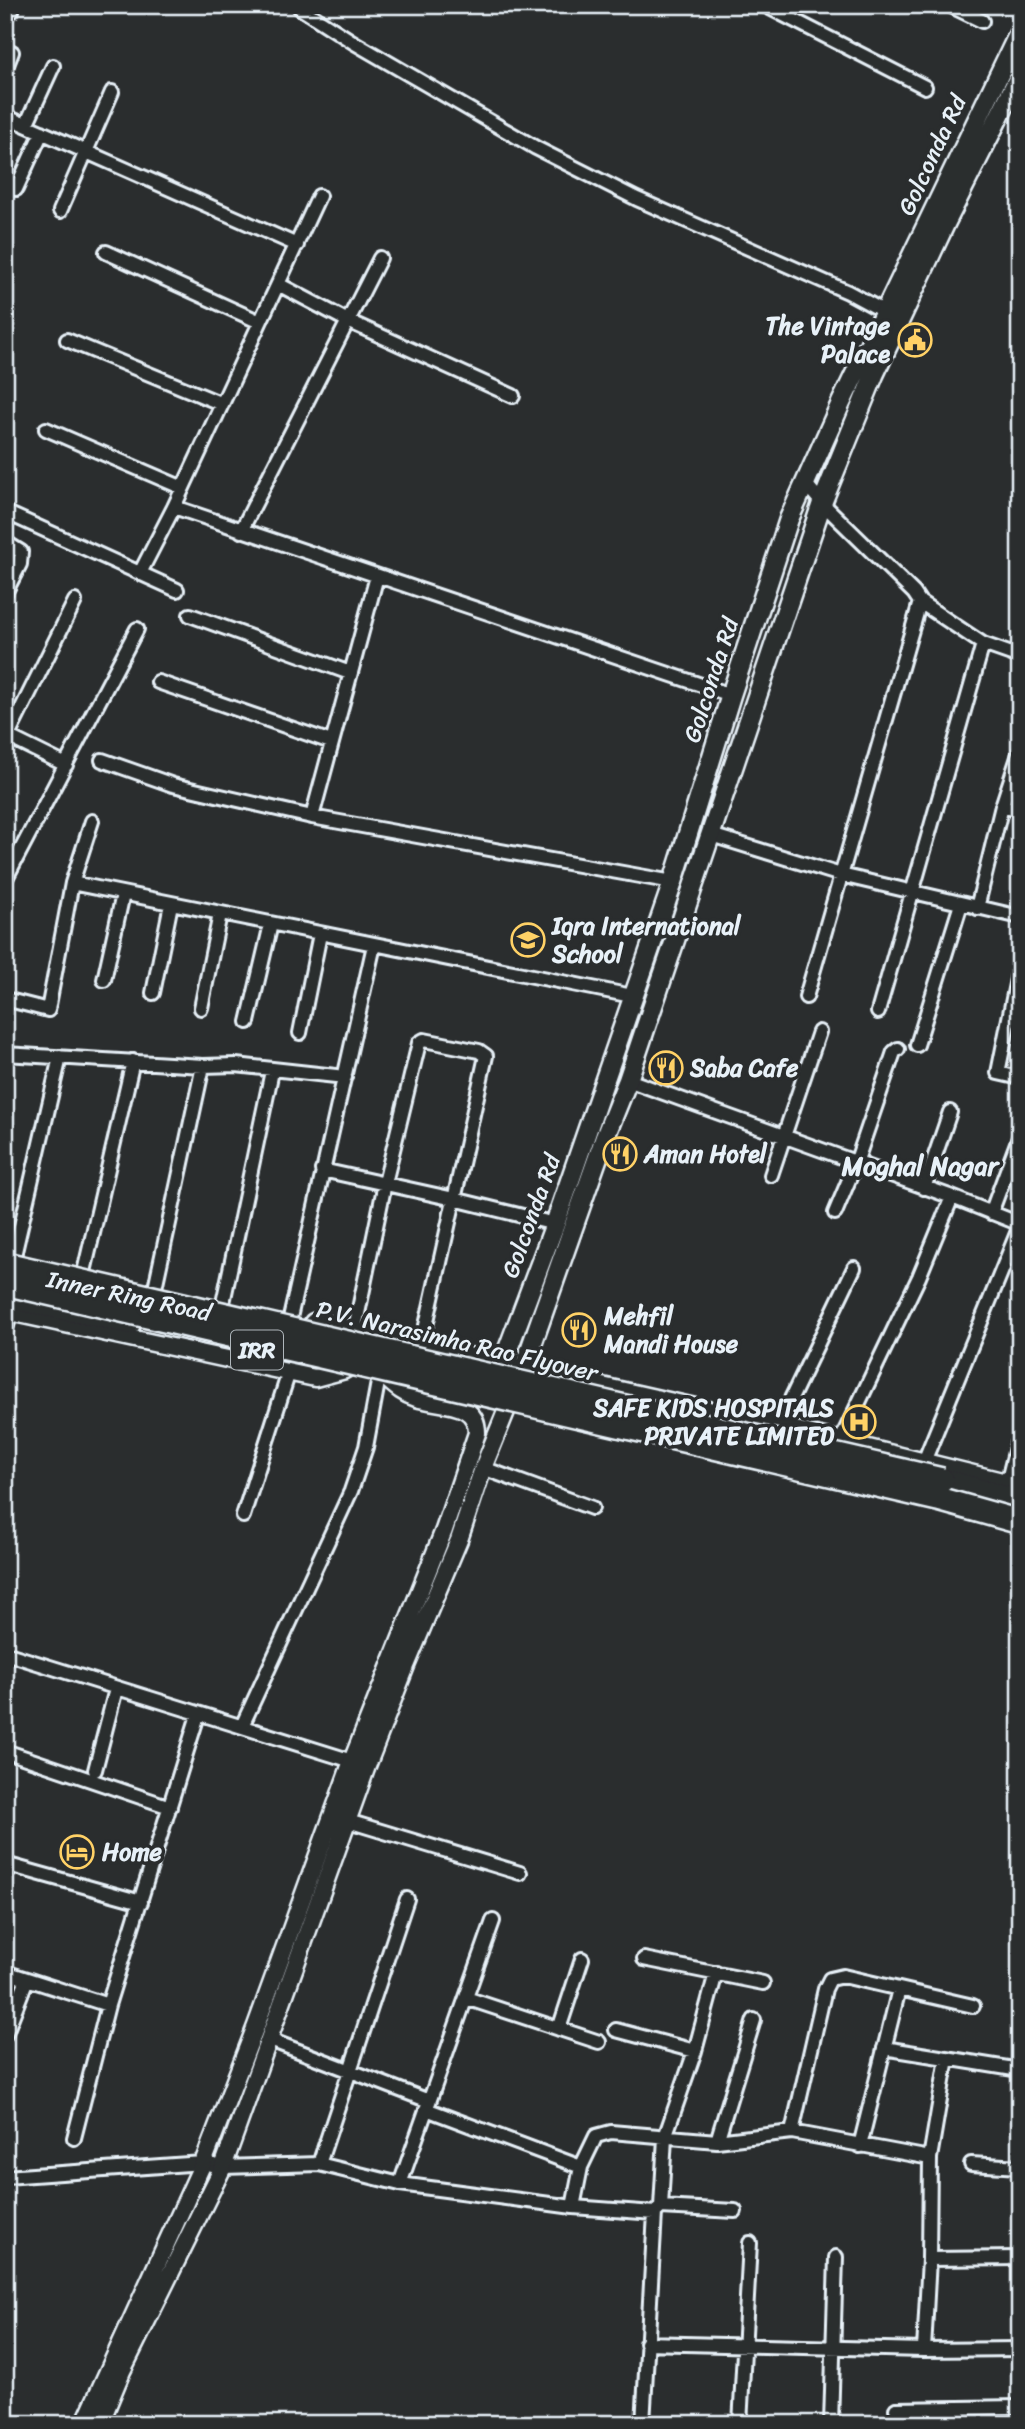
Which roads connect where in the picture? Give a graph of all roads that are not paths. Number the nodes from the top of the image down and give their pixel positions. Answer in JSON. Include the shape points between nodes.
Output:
{"nodes":[{"id":1,"x":764,"y":5,"type":"edge"},
{"id":2,"x":949,"y":5,"type":"edge"},
{"id":3,"x":300,"y":8,"type":"dead end"},
{"id":4,"x":982,"y":21,"type":"dead end"},
{"id":5,"x":1020,"y":31,"type":"edge"},
{"id":6,"x":12,"y":52,"type":"dead end"},
{"id":7,"x":53,"y":66,"type":"dead end"},
{"id":8,"x":5,"y":70,"type":"edge"},
{"id":9,"x":1020,"y":75,"type":"edge"},
{"id":10,"x":925,"y":87,"type":"dead end"},
{"id":11,"x":112,"y":92,"type":"dead end"},
{"id":12,"x":5,"y":116,"type":"edge"},
{"id":13,"x":26,"y":125,"type":"junction"},
{"id":14,"x":42,"y":132,"type":"junction"},
{"id":15,"x":88,"y":152,"type":"junction"},
{"id":16,"x":16,"y":189,"type":"dead end"},
{"id":17,"x":319,"y":196,"type":"dead end"},
{"id":18,"x":60,"y":211,"type":"dead end"},
{"id":19,"x":297,"y":245,"type":"junction"},
{"id":20,"x":106,"y":252,"type":"dead end"},
{"id":21,"x":380,"y":258,"type":"dead end"},
{"id":22,"x":278,"y":284,"type":"junction"},
{"id":23,"x":885,"y":312,"type":"junction"},
{"id":24,"x":348,"y":321,"type":"junction"},
{"id":25,"x":260,"y":322,"type":"junction"},
{"id":26,"x":66,"y":340,"type":"dead end"},
{"id":27,"x":513,"y":396,"type":"dead end"},
{"id":28,"x":222,"y":404,"type":"junction"},
{"id":29,"x":46,"y":429,"type":"dead end"},
{"id":30,"x":805,"y":482,"type":"junction"},
{"id":31,"x":183,"y":488,"type":"junction"},
{"id":32,"x":822,"y":503,"type":"junction"},
{"id":33,"x":174,"y":507,"type":"junction"},
{"id":34,"x":5,"y":512,"type":"edge"},
{"id":35,"x":241,"y":531,"type":"junction"},
{"id":36,"x":5,"y":542,"type":"edge"},
{"id":37,"x":140,"y":573,"type":"junction"},
{"id":38,"x":377,"y":576,"type":"junction"},
{"id":39,"x":177,"y":590,"type":"dead end"},
{"id":40,"x":5,"y":593,"type":"edge"},
{"id":41,"x":75,"y":601,"type":"dead end"},
{"id":42,"x":920,"y":602,"type":"junction"},
{"id":43,"x":190,"y":615,"type":"dead end"},
{"id":44,"x":137,"y":629,"type":"dead end"},
{"id":45,"x":983,"y":644,"type":"junction"},
{"id":46,"x":1020,"y":657,"type":"edge"},
{"id":47,"x":350,"y":673,"type":"junction"},
{"id":48,"x":158,"y":682,"type":"dead end"},
{"id":49,"x":731,"y":695,"type":"junction"},
{"id":50,"x":6,"y":738,"type":"edge"},
{"id":51,"x":331,"y":742,"type":"junction"},
{"id":52,"x":1020,"y":751,"type":"edge"},
{"id":53,"x":102,"y":760,"type":"dead end"},
{"id":54,"x":66,"y":765,"type":"junction"},
{"id":55,"x":1002,"y":806,"type":"junction"},
{"id":56,"x":1020,"y":811,"type":"edge"},
{"id":57,"x":312,"y":817,"type":"junction"},
{"id":58,"x":92,"y":821,"type":"dead end"},
{"id":59,"x":711,"y":835,"type":"junction"},
{"id":60,"x":841,"y":875,"type":"junction"},
{"id":61,"x":5,"y":880,"type":"edge"},
{"id":62,"x":673,"y":882,"type":"junction"},
{"id":63,"x":72,"y":883,"type":"junction"},
{"id":64,"x":913,"y":892,"type":"junction"},
{"id":65,"x":122,"y":894,"type":"junction"},
{"id":66,"x":171,"y":904,"type":"junction"},
{"id":67,"x":961,"y":904,"type":"junction"},
{"id":68,"x":977,"y":908,"type":"junction"},
{"id":69,"x":220,"y":914,"type":"junction"},
{"id":70,"x":1020,"y":917,"type":"edge"},
{"id":71,"x":271,"y":924,"type":"junction"},
{"id":72,"x":320,"y":934,"type":"junction"},
{"id":73,"x":374,"y":945,"type":"junction"},
{"id":74,"x":1019,"y":971,"type":"edge"},
{"id":75,"x":104,"y":980,"type":"dead end"},
{"id":76,"x":153,"y":993,"type":"dead end"},
{"id":77,"x":632,"y":996,"type":"junction"},
{"id":78,"x":806,"y":998,"type":"dead end"},
{"id":79,"x":5,"y":999,"type":"edge"},
{"id":80,"x":201,"y":1008,"type":"dead end"},
{"id":81,"x":878,"y":1012,"type":"dead end"},
{"id":82,"x":248,"y":1022,"type":"dead end"},
{"id":83,"x":819,"y":1032,"type":"dead end"},
{"id":84,"x":300,"y":1033,"type":"dead end"},
{"id":85,"x":917,"y":1045,"type":"dead end"},
{"id":86,"x":898,"y":1049,"type":"dead end"},
{"id":87,"x":5,"y":1054,"type":"edge"},
{"id":88,"x":60,"y":1057,"type":"junction"},
{"id":89,"x":133,"y":1061,"type":"junction"},
{"id":90,"x":203,"y":1066,"type":"junction"},
{"id":91,"x":272,"y":1070,"type":"junction"},
{"id":92,"x":345,"y":1077,"type":"junction"},
{"id":93,"x":1020,"y":1078,"type":"edge"},
{"id":94,"x":628,"y":1080,"type":"junction"},
{"id":95,"x":950,"y":1112,"type":"dead end"},
{"id":96,"x":1020,"y":1136,"type":"edge"},
{"id":97,"x":785,"y":1138,"type":"junction"},
{"id":98,"x":856,"y":1163,"type":"junction"},
{"id":99,"x":322,"y":1170,"type":"junction"},
{"id":100,"x":771,"y":1175,"type":"dead end"},
{"id":101,"x":385,"y":1183,"type":"junction"},
{"id":102,"x":924,"y":1188,"type":"junction"},
{"id":103,"x":952,"y":1197,"type":"junction"},
{"id":104,"x":454,"y":1199,"type":"junction"},
{"id":105,"x":835,"y":1213,"type":"dead end"},
{"id":106,"x":991,"y":1213,"type":"junction"},
{"id":107,"x":555,"y":1224,"type":"junction"},
{"id":108,"x":1020,"y":1225,"type":"edge"},
{"id":109,"x":8,"y":1258,"type":"edge"},
{"id":110,"x":854,"y":1268,"type":"dead end"},
{"id":111,"x":84,"y":1272,"type":"junction"},
{"id":112,"x":155,"y":1288,"type":"junction"},
{"id":113,"x":9,"y":1300,"type":"edge"},
{"id":114,"x":223,"y":1303,"type":"junction"},
{"id":115,"x":290,"y":1318,"type":"junction"},
{"id":116,"x":5,"y":1332,"type":"edge"},
{"id":117,"x":354,"y":1333,"type":"junction"},
{"id":118,"x":421,"y":1348,"type":"junction"},
{"id":119,"x":513,"y":1367,"type":"junction"},
{"id":120,"x":345,"y":1370,"type":"junction"},
{"id":121,"x":289,"y":1372,"type":"junction"},
{"id":122,"x":384,"y":1379,"type":"junction"},
{"id":123,"x":668,"y":1405,"type":"junction"},
{"id":124,"x":507,"y":1409,"type":"junction"},
{"id":125,"x":777,"y":1428,"type":"junction"},
{"id":126,"x":1020,"y":1432,"type":"edge"},
{"id":127,"x":659,"y":1443,"type":"junction"},
{"id":128,"x":839,"y":1444,"type":"junction"},
{"id":129,"x":923,"y":1464,"type":"junction"},
{"id":130,"x":484,"y":1468,"type":"junction"},
{"id":131,"x":1016,"y":1491,"type":"edge"},
{"id":132,"x":592,"y":1508,"type":"dead end"},
{"id":133,"x":243,"y":1516,"type":"dead end"},
{"id":134,"x":1020,"y":1523,"type":"edge"},
{"id":135,"x":5,"y":1653,"type":"edge"},
{"id":136,"x":116,"y":1689,"type":"junction"},
{"id":137,"x":198,"y":1715,"type":"junction"},
{"id":138,"x":242,"y":1726,"type":"junction"},
{"id":139,"x":5,"y":1751,"type":"edge"},
{"id":140,"x":352,"y":1761,"type":"junction"},
{"id":141,"x":95,"y":1770,"type":"dead end"},
{"id":142,"x":170,"y":1807,"type":"junction"},
{"id":143,"x":348,"y":1821,"type":"junction"},
{"id":144,"x":5,"y":1864,"type":"edge"},
{"id":145,"x":520,"y":1872,"type":"dead end"},
{"id":146,"x":407,"y":1899,"type":"dead end"},
{"id":147,"x":141,"y":1902,"type":"junction"},
{"id":148,"x":493,"y":1921,"type":"dead end"},
{"id":149,"x":582,"y":1959,"type":"dead end"},
{"id":150,"x":644,"y":1959,"type":"dead end"},
{"id":151,"x":5,"y":1972,"type":"edge"},
{"id":152,"x":716,"y":1973,"type":"junction"},
{"id":153,"x":27,"y":1979,"type":"junction"},
{"id":154,"x":763,"y":1983,"type":"dead end"},
{"id":155,"x":899,"y":1989,"type":"junction"},
{"id":156,"x":466,"y":1998,"type":"junction"},
{"id":157,"x":108,"y":2005,"type":"junction"},
{"id":158,"x":973,"y":2006,"type":"dead end"},
{"id":159,"x":754,"y":2020,"type":"dead end"},
{"id":160,"x":559,"y":2029,"type":"junction"},
{"id":161,"x":616,"y":2030,"type":"dead end"},
{"id":162,"x":5,"y":2035,"type":"edge"},
{"id":163,"x":270,"y":2040,"type":"junction"},
{"id":164,"x":598,"y":2042,"type":"dead end"},
{"id":165,"x":884,"y":2048,"type":"junction"},
{"id":166,"x":695,"y":2052,"type":"junction"},
{"id":167,"x":947,"y":2058,"type":"junction"},
{"id":168,"x":1020,"y":2070,"type":"edge"},
{"id":169,"x":350,"y":2071,"type":"junction"},
{"id":170,"x":427,"y":2105,"type":"junction"},
{"id":171,"x":792,"y":2132,"type":"junction"},
{"id":172,"x":665,"y":2137,"type":"junction"},
{"id":173,"x":74,"y":2138,"type":"dead end"},
{"id":174,"x":717,"y":2141,"type":"junction"},
{"id":175,"x":860,"y":2146,"type":"junction"},
{"id":176,"x":930,"y":2158,"type":"junction"},
{"id":177,"x":203,"y":2163,"type":"junction"},
{"id":178,"x":319,"y":2164,"type":"junction"},
{"id":179,"x":971,"y":2164,"type":"dead end"},
{"id":180,"x":223,"y":2167,"type":"junction"},
{"id":181,"x":581,"y":2167,"type":"junction"},
{"id":182,"x":1020,"y":2167,"type":"edge"},
{"id":183,"x":5,"y":2177,"type":"edge"},
{"id":184,"x":400,"y":2183,"type":"junction"},
{"id":185,"x":573,"y":2207,"type":"junction"},
{"id":186,"x":658,"y":2210,"type":"junction"},
{"id":187,"x":735,"y":2211,"type":"dead end"},
{"id":188,"x":750,"y":2243,"type":"dead end"},
{"id":189,"x":836,"y":2257,"type":"dead end"},
{"id":190,"x":1020,"y":2258,"type":"edge"},
{"id":191,"x":929,"y":2259,"type":"junction"},
{"id":192,"x":646,"y":2343,"type":"junction"},
{"id":193,"x":745,"y":2347,"type":"junction"},
{"id":194,"x":833,"y":2347,"type":"junction"},
{"id":195,"x":1020,"y":2349,"type":"edge"},
{"id":196,"x":924,"y":2350,"type":"junction"},
{"id":197,"x":1020,"y":2407,"type":"edge"},
{"id":198,"x":896,"y":2409,"type":"dead end"},
{"id":199,"x":85,"y":2424,"type":"edge"},
{"id":200,"x":100,"y":2424,"type":"edge"},
{"id":201,"x":643,"y":2424,"type":"edge"},
{"id":202,"x":740,"y":2424,"type":"edge"},
{"id":203,"x":831,"y":2424,"type":"edge"}],
"edges":[{"from":1,"to":10,"type":"street"},
{"from":2,"to":4,"type":"street"},
{"from":3,"to":23,"type":"street","via":[[536,148],[636,199]]},
{"from":5,"to":23,"type":"main road","name":"Golconda Rd"},
{"from":6,"to":8,"type":"street"},
{"from":7,"to":13,"type":"street"},
{"from":9,"to":32,"type":"main road","name":"Golconda Rd","via":[[873,375]]},
{"from":11,"to":15,"type":"street"},
{"from":12,"to":13,"type":"street"},
{"from":13,"to":14,"type":"street"},
{"from":14,"to":15,"type":"street"},
{"from":14,"to":16,"type":"street"},
{"from":15,"to":18,"type":"street"},
{"from":15,"to":19,"type":"street"},
{"from":17,"to":19,"type":"street"},
{"from":19,"to":22,"type":"street"},
{"from":20,"to":25,"type":"street"},
{"from":21,"to":24,"type":"street"},
{"from":22,"to":24,"type":"street"},
{"from":22,"to":25,"type":"street"},
{"from":23,"to":30,"type":"main road","name":"Golconda Rd"},
{"from":24,"to":27,"type":"street"},
{"from":24,"to":35,"type":"street"},
{"from":25,"to":28,"type":"street"},
{"from":26,"to":28,"type":"street"},
{"from":28,"to":31,"type":"street"},
{"from":29,"to":31,"type":"street"},
{"from":30,"to":32,"type":"street"},
{"from":30,"to":49,"type":"main road","name":"Golconda Rd"},
{"from":31,"to":33,"type":"street"},
{"from":32,"to":42,"type":"street"},
{"from":32,"to":59,"type":"main road","name":"Golconda Rd"},
{"from":33,"to":35,"type":"street"},
{"from":33,"to":37,"type":"street"},
{"from":34,"to":37,"type":"street"},
{"from":35,"to":38,"type":"street"},
{"from":36,"to":40,"type":"street","via":[[19,549],[21,558]]},
{"from":37,"to":39,"type":"street"},
{"from":38,"to":47,"type":"street"},
{"from":38,"to":49,"type":"street"},
{"from":41,"to":50,"type":"street"},
{"from":42,"to":45,"type":"street"},
{"from":42,"to":60,"type":"street"},
{"from":43,"to":47,"type":"street"},
{"from":44,"to":54,"type":"street"},
{"from":45,"to":46,"type":"street"},
{"from":45,"to":64,"type":"street"},
{"from":47,"to":51,"type":"street"},
{"from":48,"to":51,"type":"street"},
{"from":49,"to":62,"type":"main road","name":"Golconda Rd"},
{"from":50,"to":54,"type":"street"},
{"from":51,"to":57,"type":"street"},
{"from":52,"to":55,"type":"street"},
{"from":53,"to":57,"type":"street","via":[[173,785]]},
{"from":54,"to":61,"type":"street"},
{"from":55,"to":56,"type":"street"},
{"from":55,"to":68,"type":"street"},
{"from":57,"to":62,"type":"street"},
{"from":58,"to":63,"type":"street"},
{"from":59,"to":60,"type":"street"},
{"from":59,"to":94,"type":"main road","name":"Golconda Rd"},
{"from":60,"to":64,"type":"street"},
{"from":60,"to":78,"type":"street"},
{"from":62,"to":77,"type":"main road","name":"Golconda Rd"},
{"from":63,"to":65,"type":"street"},
{"from":63,"to":79,"type":"street","via":[[48,1010]]},
{"from":64,"to":67,"type":"street"},
{"from":64,"to":81,"type":"street"},
{"from":65,"to":66,"type":"street"},
{"from":65,"to":75,"type":"street"},
{"from":66,"to":69,"type":"street"},
{"from":66,"to":76,"type":"street"},
{"from":67,"to":68,"type":"street"},
{"from":67,"to":85,"type":"street"},
{"from":68,"to":70,"type":"street"},
{"from":69,"to":71,"type":"street"},
{"from":69,"to":80,"type":"street"},
{"from":71,"to":72,"type":"street"},
{"from":71,"to":82,"type":"street"},
{"from":72,"to":73,"type":"street"},
{"from":72,"to":84,"type":"street"},
{"from":73,"to":77,"type":"street"},
{"from":73,"to":92,"type":"street"},
{"from":74,"to":93,"type":"street","via":[[998,1073]]},
{"from":77,"to":107,"type":"main road","name":"Golconda Rd"},
{"from":83,"to":97,"type":"street"},
{"from":86,"to":98,"type":"street"},
{"from":87,"to":88,"type":"street"},
{"from":88,"to":89,"type":"street"},
{"from":88,"to":109,"type":"street"},
{"from":89,"to":90,"type":"street"},
{"from":89,"to":111,"type":"street"},
{"from":90,"to":91,"type":"street"},
{"from":90,"to":112,"type":"street"},
{"from":91,"to":92,"type":"street"},
{"from":91,"to":114,"type":"street"},
{"from":92,"to":99,"type":"street"},
{"from":94,"to":97,"type":"street"},
{"from":94,"to":119,"type":"main road","name":"Golconda Rd"},
{"from":95,"to":102,"type":"street"},
{"from":96,"to":106,"type":"street"},
{"from":97,"to":98,"type":"street"},
{"from":97,"to":100,"type":"street"},
{"from":98,"to":102,"type":"street"},
{"from":98,"to":105,"type":"street"},
{"from":99,"to":101,"type":"street"},
{"from":99,"to":115,"type":"street"},
{"from":101,"to":104,"type":"street"},
{"from":101,"to":104,"type":"street","via":[[419,1043],[424,1040],[479,1051],[486,1056]]},
{"from":101,"to":117,"type":"street"},
{"from":102,"to":103,"type":"street"},
{"from":103,"to":106,"type":"street"},
{"from":103,"to":128,"type":"street","via":[[919,1278]]},
{"from":104,"to":107,"type":"street"},
{"from":104,"to":118,"type":"street"},
{"from":106,"to":108,"type":"street"},
{"from":107,"to":119,"type":"main road","name":"Golconda Rd"},
{"from":108,"to":129,"type":"street"},
{"from":109,"to":111,"type":"main road","name":"Inner Ring Road","number":"IRR"},
{"from":109,"to":131,"type":"highway","name":"P.V. Narasimha Rao Flyover","bridge":true,"via":[[942,1480]]},
{"from":110,"to":125,"type":"street"},
{"from":111,"to":112,"type":"main road","name":"Inner Ring Road","number":"IRR"},
{"from":112,"to":114,"type":"main road","name":"Inner Ring Road","number":"IRR"},
{"from":113,"to":116,"type":"street"},
{"from":113,"to":120,"type":"main road","name":"Inner Ring Road","number":"IRR"},
{"from":113,"to":121,"type":"street"},
{"from":113,"to":134,"type":"highway","name":"P.V. Narasimha Rao Flyover","bridge":true,"via":[[886,1487]]},
{"from":114,"to":115,"type":"main road","name":"Inner Ring Road","number":"IRR"},
{"from":115,"to":117,"type":"main road","name":"Inner Ring Road","number":"IRR"},
{"from":117,"to":118,"type":"main road","name":"Inner Ring Road","number":"IRR"},
{"from":118,"to":119,"type":"main road","name":"Inner Ring Road","number":"IRR"},
{"from":119,"to":123,"type":"main road","name":"Inner Ring Road"},
{"from":120,"to":121,"type":"street","via":[[315,1378]]},
{"from":120,"to":122,"type":"main road","name":"Inner Ring Road","number":"IRR"},
{"from":121,"to":133,"type":"street"},
{"from":122,"to":124,"type":"main road","name":"Inner Ring Road","number":"IRR"},
{"from":122,"to":138,"type":"street","via":[[351,1492]]},
{"from":122,"to":140,"type":"street","via":[[417,1398],[472,1413],[477,1433],[444,1530]]},
{"from":123,"to":125,"type":"main road"},
{"from":123,"to":127,"type":"main road"},
{"from":124,"to":127,"type":"main road","name":"Inner Ring Road","number":"IRR"},
{"from":124,"to":130,"type":"street"},
{"from":125,"to":128,"type":"main road"},
{"from":126,"to":131,"type":"street"},
{"from":127,"to":134,"type":"main road","name":"Inner Ring Road","number":"IRR"},
{"from":128,"to":129,"type":"main road"},
{"from":129,"to":131,"type":"main road"},
{"from":130,"to":132,"type":"street"},
{"from":130,"to":143,"type":"street"},
{"from":135,"to":136,"type":"street"},
{"from":136,"to":137,"type":"street"},
{"from":136,"to":141,"type":"street"},
{"from":137,"to":138,"type":"street"},
{"from":137,"to":142,"type":"street"},
{"from":138,"to":140,"type":"street"},
{"from":139,"to":142,"type":"street"},
{"from":140,"to":177,"type":"street"},
{"from":142,"to":147,"type":"street"},
{"from":143,"to":145,"type":"street"},
{"from":143,"to":163,"type":"street"},
{"from":144,"to":147,"type":"street"},
{"from":146,"to":169,"type":"street"},
{"from":147,"to":157,"type":"street"},
{"from":148,"to":156,"type":"street"},
{"from":149,"to":160,"type":"street"},
{"from":150,"to":152,"type":"street"},
{"from":151,"to":153,"type":"street"},
{"from":152,"to":154,"type":"street"},
{"from":152,"to":166,"type":"street"},
{"from":153,"to":157,"type":"street"},
{"from":153,"to":162,"type":"street"},
{"from":155,"to":158,"type":"street"},
{"from":155,"to":165,"type":"street"},
{"from":155,"to":171,"type":"street","via":[[844,1976],[830,1979]]},
{"from":156,"to":160,"type":"street"},
{"from":156,"to":170,"type":"street"},
{"from":157,"to":173,"type":"street"},
{"from":159,"to":174,"type":"street"},
{"from":160,"to":164,"type":"street"},
{"from":161,"to":166,"type":"street"},
{"from":163,"to":169,"type":"street"},
{"from":163,"to":180,"type":"street"},
{"from":165,"to":167,"type":"street"},
{"from":165,"to":175,"type":"street"},
{"from":166,"to":172,"type":"street"},
{"from":167,"to":168,"type":"street"},
{"from":167,"to":176,"type":"street"},
{"from":169,"to":170,"type":"street"},
{"from":169,"to":178,"type":"street"},
{"from":170,"to":181,"type":"street"},
{"from":170,"to":184,"type":"street"},
{"from":171,"to":174,"type":"street"},
{"from":171,"to":175,"type":"street"},
{"from":172,"to":174,"type":"street"},
{"from":172,"to":181,"type":"street","via":[[611,2132],[596,2136]]},
{"from":172,"to":186,"type":"street"},
{"from":175,"to":176,"type":"street"},
{"from":176,"to":191,"type":"street"},
{"from":177,"to":180,"type":"street"},
{"from":177,"to":183,"type":"street"},
{"from":177,"to":199,"type":"street"},
{"from":178,"to":180,"type":"street"},
{"from":178,"to":184,"type":"street"},
{"from":179,"to":182,"type":"street"},
{"from":180,"to":200,"type":"street"},
{"from":181,"to":185,"type":"street"},
{"from":184,"to":185,"type":"street"},
{"from":185,"to":186,"type":"street"},
{"from":186,"to":187,"type":"street"},
{"from":186,"to":192,"type":"street"},
{"from":188,"to":193,"type":"street"},
{"from":189,"to":194,"type":"street"},
{"from":190,"to":191,"type":"street"},
{"from":191,"to":196,"type":"street"},
{"from":192,"to":193,"type":"street"},
{"from":192,"to":201,"type":"street"},
{"from":193,"to":194,"type":"street"},
{"from":193,"to":202,"type":"street"},
{"from":194,"to":196,"type":"street"},
{"from":194,"to":203,"type":"street"},
{"from":195,"to":196,"type":"street"},
{"from":197,"to":198,"type":"street"}]}
